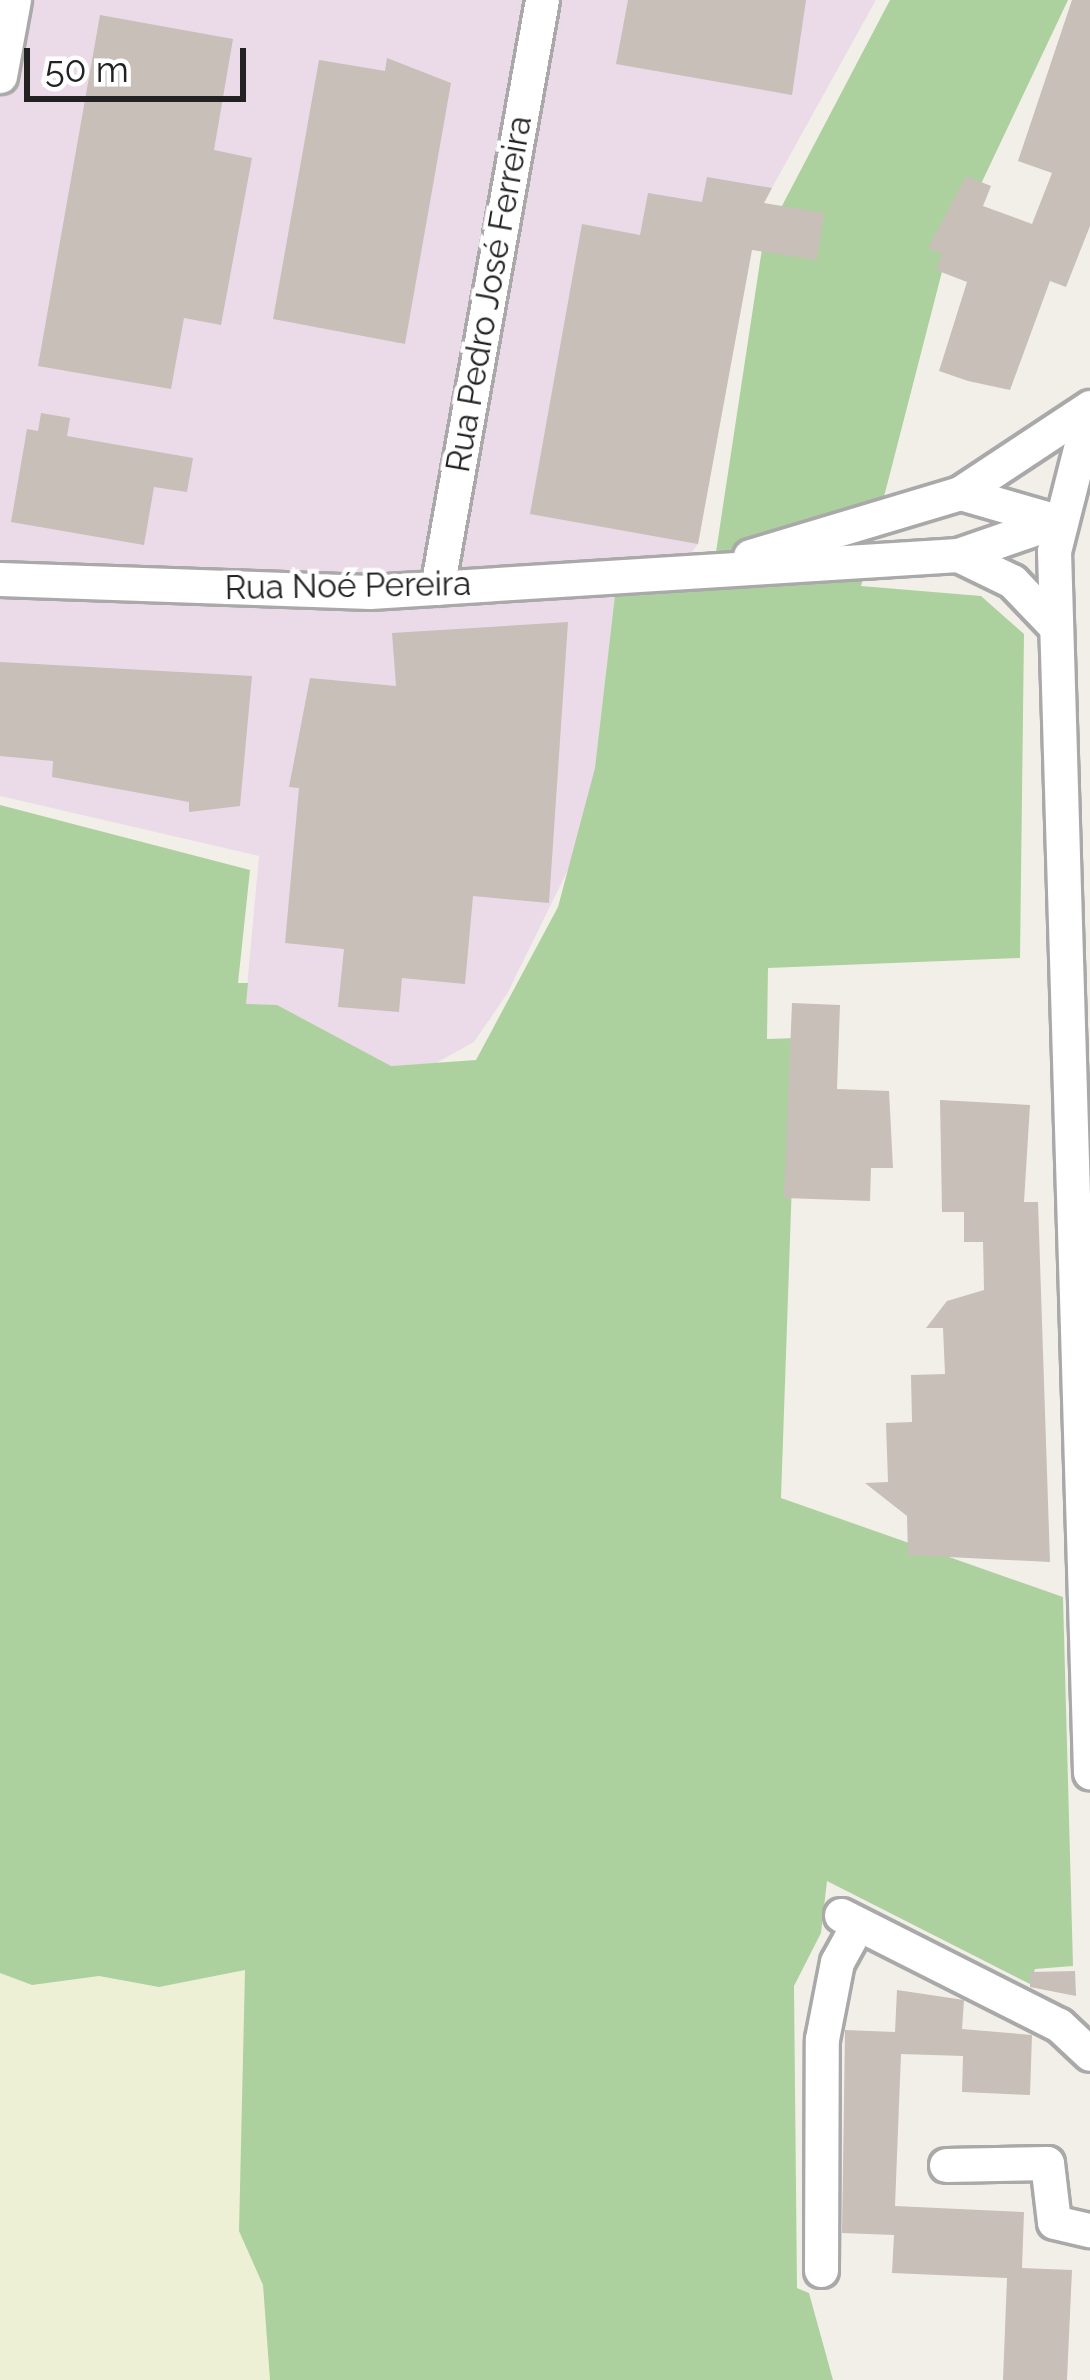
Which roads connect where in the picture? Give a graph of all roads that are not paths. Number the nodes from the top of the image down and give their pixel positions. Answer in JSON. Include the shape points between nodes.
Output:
{"nodes":[{"id":1,"x":14,"y":0,"type":"edge"},
{"id":2,"x":542,"y":0,"type":"edge"},
{"id":3,"x":0,"y":76,"type":"edge"},
{"id":4,"x":1090,"y":408,"type":"edge"},
{"id":5,"x":959,"y":493,"type":"junction"},
{"id":6,"x":1058,"y":521,"type":"junction"},
{"id":7,"x":958,"y":555,"type":"junction"},
{"id":8,"x":696,"y":571,"type":"junction"},
{"id":9,"x":0,"y":579,"type":"edge"},
{"id":10,"x":437,"y":588,"type":"junction"},
{"id":11,"x":1054,"y":626,"type":"junction"},
{"id":12,"x":1081,"y":1212,"type":"edge"},
{"id":13,"x":1087,"y":1609,"type":"edge"},
{"id":14,"x":1090,"y":1772,"type":"edge"},
{"id":15,"x":1090,"y":2054,"type":"edge"},
{"id":16,"x":946,"y":2165,"type":"dead end"},
{"id":17,"x":1090,"y":2230,"type":"edge"},
{"id":18,"x":821,"y":2270,"type":"dead end"}],
"edges":[{"from":1,"to":3,"type":"street"},
{"from":2,"to":10,"type":"street","name":"Rua Pedro José Ferreira"},
{"from":4,"to":5,"type":"street","name":"Rua Noé Pereira"},
{"from":4,"to":6,"type":"street"},
{"from":5,"to":6,"type":"street"},
{"from":5,"to":8,"type":"street","name":"Rua Noé Pereira"},
{"from":6,"to":7,"type":"street","name":"Rua Noé Pereira"},
{"from":6,"to":11,"type":"street"},
{"from":7,"to":8,"type":"street","name":"Rua Noé Pereira"},
{"from":7,"to":11,"type":"street","name":"Rua Noé Pereira","via":[[1012,581]]},
{"from":8,"to":10,"type":"street","name":"Rua Noé Pereira"},
{"from":9,"to":10,"type":"street","name":"Rua Noé Pereira"},
{"from":11,"to":12,"type":"street"},
{"from":12,"to":13,"type":"street"},
{"from":13,"to":14,"type":"street"},
{"from":15,"to":18,"type":"street","via":[[1059,2025],[848,1919],[822,2039]]},
{"from":16,"to":17,"type":"street","via":[[1047,2163],[1054,2222]]}]}
